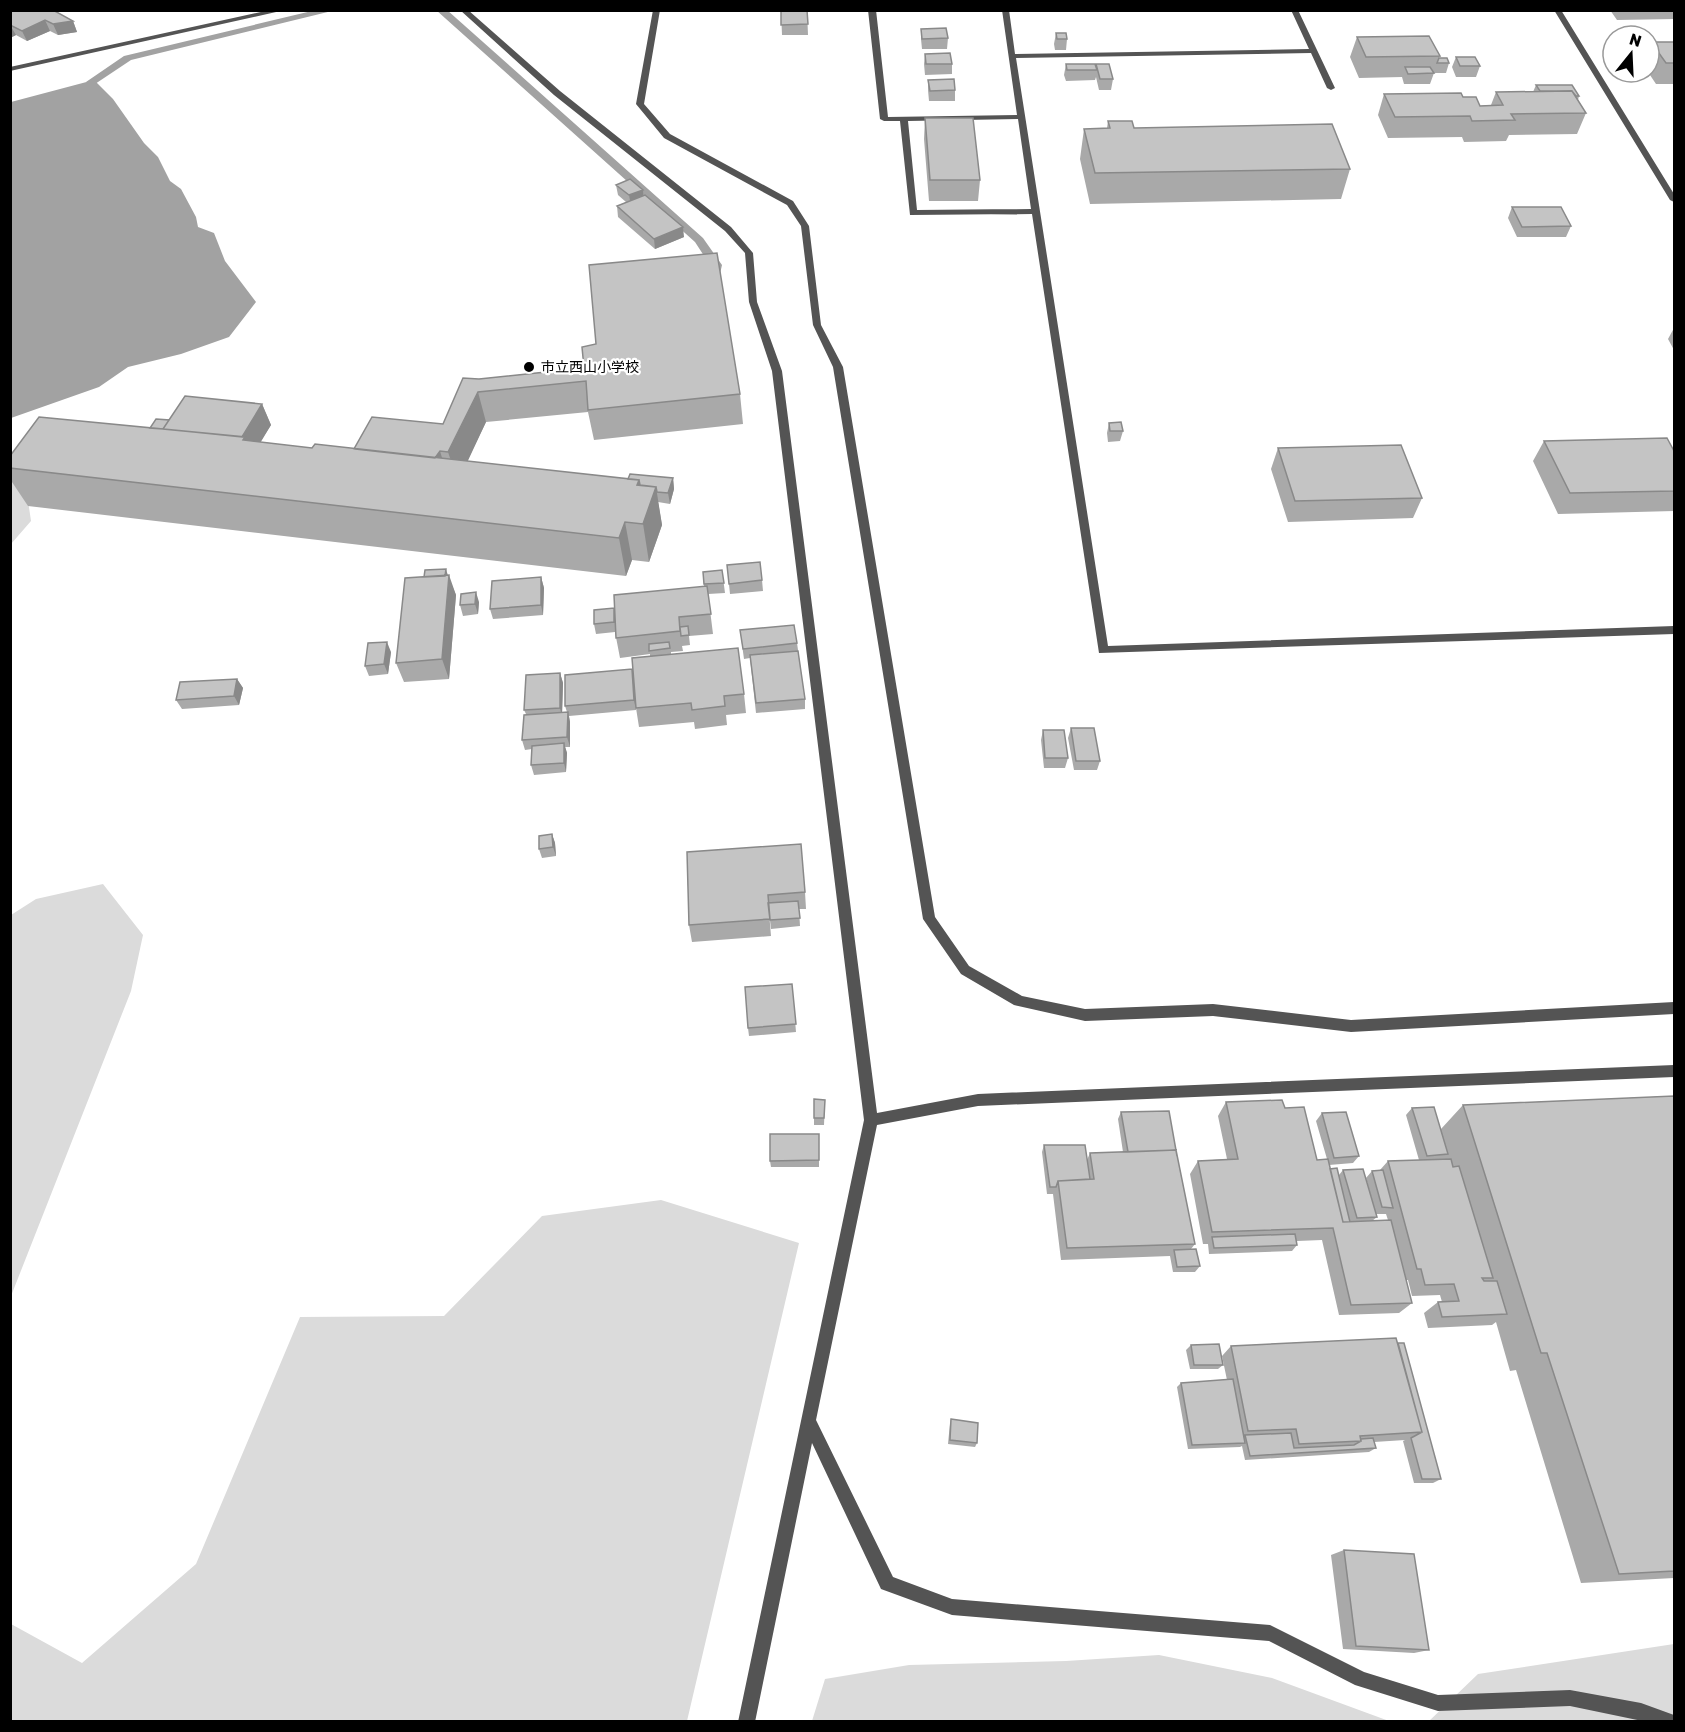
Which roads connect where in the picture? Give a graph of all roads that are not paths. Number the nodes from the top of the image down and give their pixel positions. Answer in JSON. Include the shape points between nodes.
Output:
{"nodes":[{"id":1,"x":282,"y":10,"type":"edge"},
{"id":2,"x":464,"y":10,"type":"edge"},
{"id":3,"x":657,"y":10,"type":"edge"},
{"id":4,"x":872,"y":10,"type":"edge"},
{"id":5,"x":1005,"y":10,"type":"edge"},
{"id":6,"x":1294,"y":10,"type":"edge"},
{"id":7,"x":1557,"y":10,"type":"edge"},
{"id":8,"x":1313,"y":51,"type":"junction"},
{"id":9,"x":1011,"y":56,"type":"junction"},
{"id":10,"x":10,"y":69,"type":"edge"},
{"id":11,"x":1330,"y":88,"type":"dead end"},
{"id":12,"x":1021,"y":117,"type":"junction"},
{"id":13,"x":904,"y":119,"type":"junction"},
{"id":14,"x":1674,"y":200,"type":"edge"},
{"id":15,"x":1036,"y":211,"type":"junction"},
{"id":16,"x":1674,"y":630,"type":"edge"},
{"id":17,"x":1674,"y":1008,"type":"edge"},
{"id":18,"x":1674,"y":1071,"type":"edge"},
{"id":19,"x":871,"y":1120,"type":"junction"},
{"id":20,"x":808,"y":1419,"type":"junction"},
{"id":21,"x":746,"y":1722,"type":"edge"},
{"id":22,"x":1672,"y":1722,"type":"edge"}],
"edges":[{"from":1,"to":10,"type":"street"},
{"from":2,"to":19,"type":"street","via":[[556,93],[728,228],[749,253],[753,302],[777,370]]},
{"from":3,"to":17,"type":"street","via":[[640,104],[667,136],[790,203],[805,226],[817,325],[838,367],[929,919],[965,970],[1019,1001],[1085,1015],[1213,1010],[1351,1026]]},
{"from":4,"to":13,"type":"street","via":[[884,119]]},
{"from":5,"to":9,"type":"street"},
{"from":6,"to":8,"type":"street"},
{"from":7,"to":14,"type":"street"},
{"from":8,"to":9,"type":"street"},
{"from":8,"to":11,"type":"street"},
{"from":9,"to":12,"type":"street"},
{"from":12,"to":13,"type":"street"},
{"from":12,"to":15,"type":"street"},
{"from":13,"to":15,"type":"street","via":[[913,213]]},
{"from":15,"to":16,"type":"street","via":[[1103,650]]},
{"from":18,"to":19,"type":"street","via":[[978,1100]]},
{"from":19,"to":20,"type":"street"},
{"from":20,"to":21,"type":"street"},
{"from":20,"to":22,"type":"street","via":[[887,1583],[952,1607],[1270,1633],[1361,1679],[1438,1703],[1570,1698],[1641,1711]]}]}
